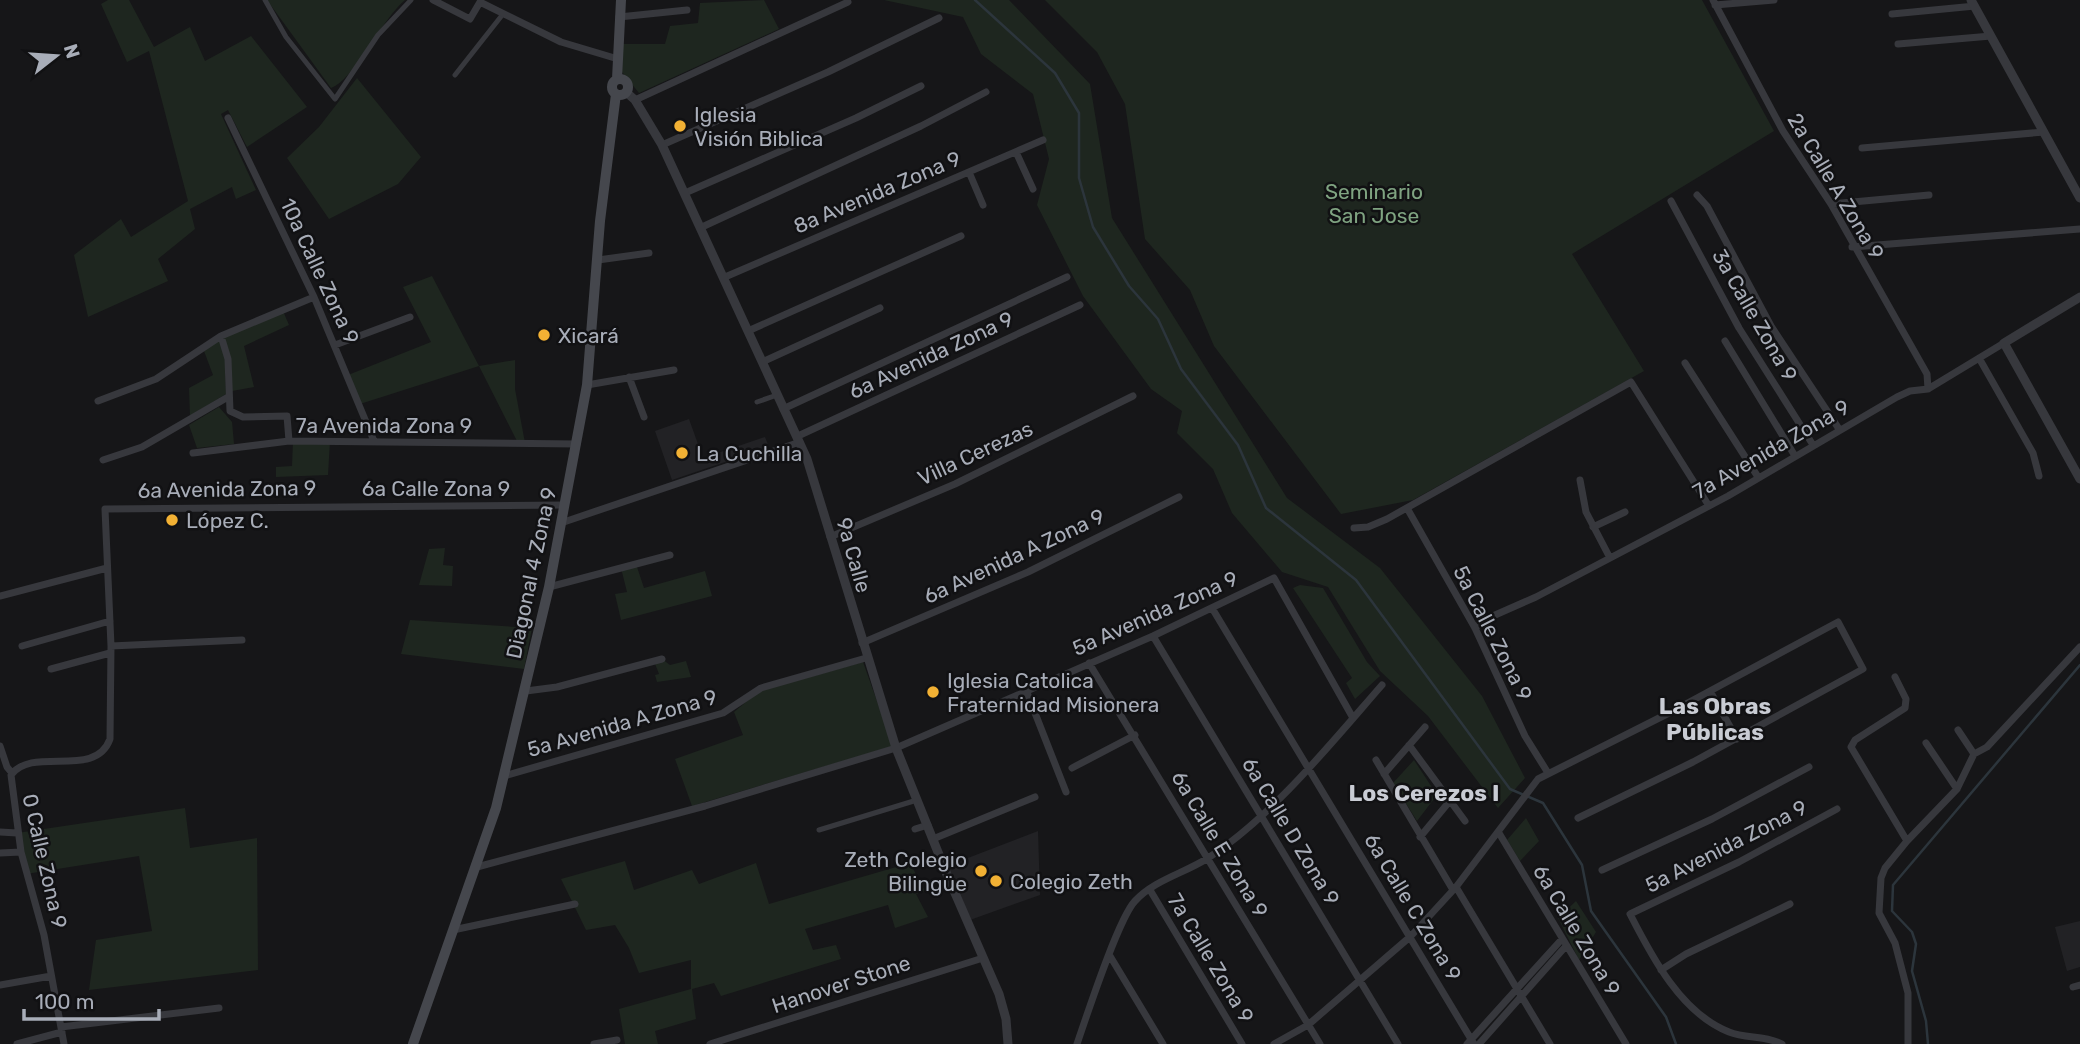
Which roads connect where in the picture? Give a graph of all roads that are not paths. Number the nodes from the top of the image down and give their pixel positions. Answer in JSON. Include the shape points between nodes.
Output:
{"nodes":[{"id":1,"x":265,"y":0,"type":"edge"},
{"id":2,"x":411,"y":0,"type":"edge"},
{"id":3,"x":433,"y":0,"type":"edge"},
{"id":4,"x":621,"y":0,"type":"edge"},
{"id":5,"x":1774,"y":0,"type":"edge"},
{"id":6,"x":848,"y":2,"type":"dead end"},
{"id":7,"x":1714,"y":2,"type":"edge"},
{"id":8,"x":1973,"y":3,"type":"edge"},
{"id":9,"x":687,"y":10,"type":"dead end"},
{"id":10,"x":503,"y":14,"type":"junction"},
{"id":11,"x":1892,"y":14,"type":"dead end"},
{"id":12,"x":619,"y":17,"type":"junction"},
{"id":13,"x":939,"y":18,"type":"dead end"},
{"id":14,"x":1991,"y":36,"type":"junction"},
{"id":15,"x":1898,"y":44,"type":"dead end"},
{"id":16,"x":618,"y":59,"type":"junction"},
{"id":17,"x":455,"y":75,"type":"dead end"},
{"id":18,"x":921,"y":86,"type":"dead end"},
{"id":19,"x":986,"y":92,"type":"dead end"},
{"id":20,"x":626,"y":95,"type":"junction"},
{"id":21,"x":228,"y":118,"type":"dead end"},
{"id":22,"x":2044,"y":132,"type":"junction"},
{"id":23,"x":1044,"y":140,"type":"dead end"},
{"id":24,"x":662,"y":145,"type":"junction"},
{"id":25,"x":1862,"y":148,"type":"dead end"},
{"id":26,"x":1016,"y":152,"type":"junction"},
{"id":27,"x":969,"y":172,"type":"junction"},
{"id":28,"x":1033,"y":189,"type":"dead end"},
{"id":29,"x":685,"y":193,"type":"junction"},
{"id":30,"x":1697,"y":195,"type":"dead end"},
{"id":31,"x":1929,"y":195,"type":"dead end"},
{"id":32,"x":2080,"y":198,"type":"edge"},
{"id":33,"x":1671,"y":201,"type":"dead end"},
{"id":34,"x":1831,"y":204,"type":"junction"},
{"id":35,"x":983,"y":205,"type":"dead end"},
{"id":36,"x":702,"y":227,"type":"junction"},
{"id":37,"x":2080,"y":229,"type":"edge"},
{"id":38,"x":961,"y":236,"type":"dead end"},
{"id":39,"x":1852,"y":247,"type":"junction"},
{"id":40,"x":649,"y":253,"type":"dead end"},
{"id":41,"x":598,"y":260,"type":"junction"},
{"id":42,"x":724,"y":277,"type":"junction"},
{"id":43,"x":1067,"y":277,"type":"dead end"},
{"id":44,"x":314,"y":297,"type":"junction"},
{"id":45,"x":2080,"y":297,"type":"edge"},
{"id":46,"x":1080,"y":305,"type":"dead end"},
{"id":47,"x":880,"y":308,"type":"dead end"},
{"id":48,"x":410,"y":317,"type":"dead end"},
{"id":49,"x":748,"y":331,"type":"junction"},
{"id":50,"x":221,"y":336,"type":"junction"},
{"id":51,"x":1725,"y":341,"type":"dead end"},
{"id":52,"x":2004,"y":343,"type":"junction"},
{"id":53,"x":335,"y":345,"type":"junction"},
{"id":54,"x":1979,"y":358,"type":"junction"},
{"id":55,"x":762,"y":362,"type":"junction"},
{"id":56,"x":1685,"y":363,"type":"dead end"},
{"id":57,"x":674,"y":370,"type":"dead end"},
{"id":58,"x":629,"y":377,"type":"junction"},
{"id":59,"x":587,"y":385,"type":"junction"},
{"id":60,"x":1928,"y":389,"type":"junction"},
{"id":61,"x":777,"y":395,"type":"junction"},
{"id":62,"x":1133,"y":396,"type":"dead end"},
{"id":63,"x":228,"y":397,"type":"junction"},
{"id":64,"x":98,"y":401,"type":"dead end"},
{"id":65,"x":757,"y":402,"type":"dead end"},
{"id":66,"x":783,"y":409,"type":"junction"},
{"id":67,"x":643,"y":417,"type":"dead end"},
{"id":68,"x":1839,"y":429,"type":"junction"},
{"id":69,"x":799,"y":439,"type":"junction"},
{"id":70,"x":289,"y":441,"type":"junction"},
{"id":71,"x":374,"y":441,"type":"junction"},
{"id":72,"x":577,"y":444,"type":"junction"},
{"id":73,"x":1813,"y":445,"type":"junction"},
{"id":74,"x":193,"y":453,"type":"dead end"},
{"id":75,"x":1795,"y":456,"type":"junction"},
{"id":76,"x":103,"y":460,"type":"dead end"},
{"id":77,"x":2039,"y":476,"type":"dead end"},
{"id":78,"x":1758,"y":477,"type":"junction"},
{"id":79,"x":2080,"y":479,"type":"edge"},
{"id":80,"x":1580,"y":480,"type":"dead end"},
{"id":81,"x":1179,"y":497,"type":"dead end"},
{"id":82,"x":349,"y":505,"type":"joint"},
{"id":83,"x":564,"y":505,"type":"junction"},
{"id":84,"x":1709,"y":506,"type":"junction"},
{"id":85,"x":1407,"y":508,"type":"junction"},
{"id":86,"x":105,"y":509,"type":"joint"},
{"id":87,"x":1625,"y":512,"type":"dead end"},
{"id":88,"x":561,"y":523,"type":"junction"},
{"id":89,"x":1593,"y":527,"type":"junction"},
{"id":90,"x":1354,"y":528,"type":"dead end"},
{"id":91,"x":830,"y":537,"type":"junction"},
{"id":92,"x":670,"y":555,"type":"dead end"},
{"id":93,"x":1609,"y":558,"type":"junction"},
{"id":94,"x":107,"y":568,"type":"junction"},
{"id":95,"x":549,"y":587,"type":"junction"},
{"id":96,"x":0,"y":596,"type":"edge"},
{"id":97,"x":1212,"y":608,"type":"junction"},
{"id":98,"x":110,"y":621,"type":"junction"},
{"id":99,"x":1475,"y":628,"type":"junction"},
{"id":100,"x":1153,"y":636,"type":"junction"},
{"id":101,"x":242,"y":640,"type":"dead end"},
{"id":102,"x":862,"y":643,"type":"junction"},
{"id":103,"x":22,"y":646,"type":"dead end"},
{"id":104,"x":2080,"y":647,"type":"edge"},
{"id":105,"x":111,"y":650,"type":"junction"},
{"id":106,"x":866,"y":658,"type":"junction"},
{"id":107,"x":662,"y":659,"type":"dead end"},
{"id":108,"x":1089,"y":663,"type":"junction"},
{"id":109,"x":51,"y":669,"type":"dead end"},
{"id":110,"x":1895,"y":677,"type":"dead end"},
{"id":111,"x":1382,"y":685,"type":"dead end"},
{"id":112,"x":1026,"y":690,"type":"junction"},
{"id":113,"x":526,"y":691,"type":"junction"},
{"id":114,"x":1710,"y":691,"type":"junction"},
{"id":115,"x":1353,"y":718,"type":"junction"},
{"id":116,"x":1425,"y":727,"type":"dead end"},
{"id":117,"x":1958,"y":730,"type":"dead end"},
{"id":118,"x":1135,"y":735,"type":"junction"},
{"id":119,"x":1737,"y":739,"type":"junction"},
{"id":120,"x":1926,"y":743,"type":"dead end"},
{"id":121,"x":1409,"y":745,"type":"junction"},
{"id":122,"x":0,"y":746,"type":"edge"},
{"id":123,"x":896,"y":748,"type":"junction"},
{"id":124,"x":1974,"y":754,"type":"junction"},
{"id":125,"x":1376,"y":760,"type":"dead end"},
{"id":126,"x":1809,"y":767,"type":"dead end"},
{"id":127,"x":1072,"y":768,"type":"dead end"},
{"id":128,"x":1308,"y":769,"type":"junction"},
{"id":129,"x":0,"y":771,"type":"edge"},
{"id":130,"x":1548,"y":773,"type":"junction"},
{"id":131,"x":12,"y":774,"type":"junction"},
{"id":132,"x":1384,"y":775,"type":"junction"},
{"id":133,"x":504,"y":776,"type":"junction"},
{"id":134,"x":1957,"y":789,"type":"junction"},
{"id":135,"x":1066,"y":792,"type":"dead end"},
{"id":136,"x":1035,"y":797,"type":"dead end"},
{"id":137,"x":917,"y":800,"type":"junction"},
{"id":138,"x":1449,"y":802,"type":"junction"},
{"id":139,"x":1837,"y":809,"type":"dead end"},
{"id":140,"x":1260,"y":815,"type":"junction"},
{"id":141,"x":1578,"y":818,"type":"dead end"},
{"id":142,"x":1465,"y":821,"type":"dead end"},
{"id":143,"x":928,"y":825,"type":"junction"},
{"id":144,"x":819,"y":830,"type":"dead end"},
{"id":145,"x":915,"y":830,"type":"dead end"},
{"id":146,"x":0,"y":832,"type":"edge"},
{"id":147,"x":17,"y":833,"type":"junction"},
{"id":148,"x":1499,"y":833,"type":"junction"},
{"id":149,"x":1420,"y":837,"type":"junction"},
{"id":150,"x":933,"y":839,"type":"junction"},
{"id":151,"x":1907,"y":841,"type":"junction"},
{"id":152,"x":21,"y":852,"type":"junction"},
{"id":153,"x":0,"y":853,"type":"edge"},
{"id":154,"x":1209,"y":858,"type":"junction"},
{"id":155,"x":477,"y":867,"type":"junction"},
{"id":156,"x":1602,"y":870,"type":"dead end"},
{"id":157,"x":1455,"y":888,"type":"junction"},
{"id":158,"x":1150,"y":890,"type":"junction"},
{"id":159,"x":576,"y":904,"type":"dead end"},
{"id":160,"x":1790,"y":904,"type":"dead end"},
{"id":161,"x":453,"y":930,"type":"junction"},
{"id":162,"x":1411,"y":936,"type":"junction"},
{"id":163,"x":1564,"y":943,"type":"junction"},
{"id":164,"x":1110,"y":956,"type":"junction"},
{"id":165,"x":984,"y":958,"type":"junction"},
{"id":166,"x":1661,"y":970,"type":"junction"},
{"id":167,"x":51,"y":976,"type":"junction"},
{"id":168,"x":1361,"y":981,"type":"junction"},
{"id":169,"x":0,"y":985,"type":"edge"},
{"id":170,"x":1521,"y":993,"type":"junction"},
{"id":171,"x":219,"y":1008,"type":"dead end"},
{"id":172,"x":1308,"y":1025,"type":"junction"},
{"id":173,"x":61,"y":1030,"type":"junction"},
{"id":174,"x":1080,"y":1035,"type":"junction"},
{"id":175,"x":617,"y":1040,"type":"dead end"},
{"id":176,"x":1473,"y":1043,"type":"edge"},
{"id":177,"x":17,"y":1044,"type":"edge"},
{"id":178,"x":64,"y":1044,"type":"edge"},
{"id":179,"x":413,"y":1044,"type":"edge"},
{"id":180,"x":594,"y":1044,"type":"edge"},
{"id":181,"x":710,"y":1044,"type":"edge"},
{"id":182,"x":1008,"y":1044,"type":"edge"},
{"id":183,"x":1077,"y":1044,"type":"edge"},
{"id":184,"x":1085,"y":1044,"type":"edge"},
{"id":185,"x":1163,"y":1044,"type":"edge"},
{"id":186,"x":1242,"y":1044,"type":"edge"},
{"id":187,"x":1274,"y":1044,"type":"edge"},
{"id":188,"x":1320,"y":1044,"type":"edge"},
{"id":189,"x":1398,"y":1044,"type":"edge"},
{"id":190,"x":1550,"y":1044,"type":"edge"},
{"id":191,"x":1626,"y":1044,"type":"edge"},
{"id":192,"x":1782,"y":1044,"type":"edge"},
{"id":193,"x":1908,"y":1044,"type":"edge"}],
"edges":[{"from":1,"to":2,"type":"street","via":[[286,37],[335,99],[378,35]]},
{"from":3,"to":10,"type":"street","via":[[470,19],[480,2]]},
{"from":4,"to":12,"type":"main road"},
{"from":5,"to":7,"type":"street"},
{"from":6,"to":20,"type":"street"},
{"from":7,"to":34,"type":"street","name":"2a Calle A Zona 9","via":[[1783,131]]},
{"from":8,"to":11,"type":"street"},
{"from":8,"to":14,"type":"street"},
{"from":9,"to":12,"type":"street"},
{"from":10,"to":16,"type":"street","via":[[561,42]]},
{"from":10,"to":17,"type":"street"},
{"from":12,"to":16,"type":"main road"},
{"from":13,"to":24,"type":"street"},
{"from":14,"to":15,"type":"street"},
{"from":14,"to":22,"type":"street"},
{"from":16,"to":20,"type":"main road","name":"Diagonal 4 Zona 9","via":[[617,79],[612,85]]},
{"from":18,"to":29,"type":"street"},
{"from":19,"to":36,"type":"street"},
{"from":20,"to":24,"type":"street","name":"9a Calle"},
{"from":20,"to":41,"type":"main road","name":"Diagonal 4 Zona 9"},
{"from":21,"to":44,"type":"street","name":"10a Calle Zona 9"},
{"from":22,"to":25,"type":"street"},
{"from":22,"to":32,"type":"street"},
{"from":23,"to":26,"type":"street","name":"8a Avenida Zona 9"},
{"from":24,"to":29,"type":"street","name":"9a Calle"},
{"from":26,"to":27,"type":"street","name":"8a Avenida Zona 9"},
{"from":26,"to":28,"type":"street"},
{"from":27,"to":35,"type":"street"},
{"from":27,"to":42,"type":"street","name":"8a Avenida Zona 9"},
{"from":29,"to":36,"type":"street","name":"9a Calle"},
{"from":30,"to":68,"type":"street","via":[[1771,326]]},
{"from":31,"to":34,"type":"street"},
{"from":33,"to":73,"type":"street","name":"3a Calle Zona 9","via":[[1739,328]]},
{"from":34,"to":39,"type":"street","name":"2a Calle A Zona 9"},
{"from":36,"to":42,"type":"street","name":"9a Calle"},
{"from":37,"to":39,"type":"street"},
{"from":38,"to":49,"type":"street"},
{"from":39,"to":60,"type":"street","name":"2a Calle A Zona 9","via":[[1927,374]]},
{"from":40,"to":41,"type":"street"},
{"from":41,"to":59,"type":"main road","name":"Diagonal 4 Zona 9"},
{"from":42,"to":49,"type":"street","name":"9a Calle"},
{"from":43,"to":66,"type":"street"},
{"from":44,"to":50,"type":"street"},
{"from":44,"to":53,"type":"street","name":"10a Calle Zona 9"},
{"from":45,"to":52,"type":"street","name":"7a Avenida Zona 9"},
{"from":46,"to":69,"type":"street","name":"6a Avenida Zona 9"},
{"from":47,"to":55,"type":"street"},
{"from":48,"to":53,"type":"street"},
{"from":49,"to":55,"type":"street","name":"9a Calle"},
{"from":50,"to":63,"type":"street","via":[[229,368]]},
{"from":50,"to":64,"type":"street","via":[[156,379]]},
{"from":51,"to":75,"type":"street"},
{"from":52,"to":54,"type":"street","name":"7a Avenida Zona 9"},
{"from":52,"to":79,"type":"street"},
{"from":53,"to":71,"type":"street","name":"10a Calle Zona 9"},
{"from":54,"to":60,"type":"street","name":"7a Avenida Zona 9"},
{"from":54,"to":77,"type":"street","via":[[2033,453]]},
{"from":55,"to":61,"type":"street","name":"9a Calle"},
{"from":56,"to":78,"type":"street"},
{"from":57,"to":58,"type":"street"},
{"from":58,"to":59,"type":"street"},
{"from":58,"to":67,"type":"street"},
{"from":59,"to":72,"type":"main road","name":"Diagonal 4 Zona 9"},
{"from":60,"to":68,"type":"street","name":"7a Avenida Zona 9","via":[[1910,391]]},
{"from":61,"to":65,"type":"street"},
{"from":61,"to":66,"type":"street","name":"9a Calle"},
{"from":62,"to":91,"type":"street","name":"Villa Cerezas","via":[[955,484]]},
{"from":63,"to":70,"type":"street","via":[[230,411],[242,417],[287,416]]},
{"from":63,"to":76,"type":"street","via":[[142,447]]},
{"from":66,"to":69,"type":"street","name":"9a Calle"},
{"from":68,"to":73,"type":"street","name":"7a Avenida Zona 9"},
{"from":69,"to":88,"type":"street","name":"6a Avenida Zona 9"},
{"from":69,"to":91,"type":"street","name":"9a Calle"},
{"from":70,"to":71,"type":"street","name":"7a Avenida Zona 9"},
{"from":70,"to":74,"type":"street","name":"7a Avenida Zona 9"},
{"from":71,"to":72,"type":"street","name":"7a Avenida Zona 9"},
{"from":72,"to":83,"type":"main road","name":"Diagonal 4 Zona 9"},
{"from":73,"to":75,"type":"street","name":"7a Avenida Zona 9"},
{"from":75,"to":78,"type":"street","name":"7a Avenida Zona 9"},
{"from":78,"to":84,"type":"street","name":"7a Avenida Zona 9"},
{"from":80,"to":89,"type":"street"},
{"from":81,"to":102,"type":"street","name":"6a Avenida A Zona 9","via":[[1028,572]]},
{"from":82,"to":83,"type":"street","name":"6a Calle Zona 9"},
{"from":82,"to":86,"type":"street","name":"6a Avenida Zona 9"},
{"from":83,"to":88,"type":"main road","name":"Diagonal 4 Zona 9"},
{"from":84,"to":85,"type":"street","via":[[1631,382]]},
{"from":84,"to":93,"type":"street","name":"7a Avenida Zona 9"},
{"from":85,"to":90,"type":"street","via":[[1376,524]]},
{"from":85,"to":99,"type":"street","name":"5a Calle Zona 9"},
{"from":86,"to":94,"type":"street","name":"0 Calle Zona 9"},
{"from":87,"to":89,"type":"street"},
{"from":88,"to":95,"type":"main road","name":"Diagonal 4 Zona 9"},
{"from":89,"to":93,"type":"street"},
{"from":91,"to":102,"type":"street","name":"9a Calle"},
{"from":92,"to":95,"type":"street"},
{"from":93,"to":99,"type":"street","name":"7a Avenida Zona 9"},
{"from":94,"to":96,"type":"street"},
{"from":94,"to":98,"type":"street","name":"0 Calle Zona 9"},
{"from":95,"to":113,"type":"main road","name":"Diagonal 4 Zona 9"},
{"from":97,"to":100,"type":"street","name":"5a Avenida Zona 9"},
{"from":97,"to":115,"type":"street","name":"5a Avenida Zona 9","via":[[1274,579]]},
{"from":97,"to":128,"type":"street","name":"6a Calle C Zona 9"},
{"from":98,"to":103,"type":"street"},
{"from":98,"to":105,"type":"street","name":"0 Calle Zona 9"},
{"from":99,"to":130,"type":"street","name":"5a Calle Zona 9","via":[[1525,736]]},
{"from":100,"to":108,"type":"street","name":"5a Avenida Zona 9"},
{"from":100,"to":140,"type":"street","name":"6a Calle D Zona 9"},
{"from":101,"to":105,"type":"street"},
{"from":102,"to":106,"type":"street","name":"9a Calle"},
{"from":104,"to":124,"type":"street","via":[[1987,747]]},
{"from":105,"to":109,"type":"street"},
{"from":105,"to":131,"type":"street","name":"0 Calle Zona 9","via":[[107,747],[92,757],[24,765]]},
{"from":106,"to":123,"type":"street","name":"9a Calle"},
{"from":106,"to":133,"type":"street","name":"5a Avenida A Zona 9","via":[[761,688],[723,713]]},
{"from":107,"to":113,"type":"street"},
{"from":108,"to":112,"type":"street","name":"5a Avenida Zona 9"},
{"from":108,"to":118,"type":"street","name":"6a Calle E Zona 9"},
{"from":110,"to":151,"type":"street","via":[[1906,699],[1905,708],[1852,744]]},
{"from":111,"to":115,"type":"street"},
{"from":112,"to":123,"type":"street","name":"5a Avenida Zona 9"},
{"from":112,"to":135,"type":"street"},
{"from":113,"to":133,"type":"main road","name":"Diagonal 4 Zona 9"},
{"from":114,"to":119,"type":"street"},
{"from":114,"to":119,"type":"street","via":[[1838,622],[1863,669]]},
{"from":114,"to":130,"type":"street"},
{"from":115,"to":128,"type":"street"},
{"from":116,"to":121,"type":"street"},
{"from":117,"to":124,"type":"street"},
{"from":118,"to":127,"type":"street"},
{"from":118,"to":154,"type":"street","name":"6a Calle E Zona 9"},
{"from":119,"to":141,"type":"street"},
{"from":120,"to":134,"type":"street"},
{"from":121,"to":132,"type":"street"},
{"from":121,"to":138,"type":"street"},
{"from":122,"to":131,"type":"street"},
{"from":123,"to":137,"type":"street","name":"9a Calle"},
{"from":123,"to":155,"type":"street","name":"5a Avenida Zona 9","via":[[705,806]]},
{"from":124,"to":134,"type":"street"},
{"from":125,"to":132,"type":"street"},
{"from":126,"to":156,"type":"street"},
{"from":128,"to":140,"type":"street"},
{"from":128,"to":162,"type":"street","name":"6a Calle C Zona 9"},
{"from":129,"to":131,"type":"street"},
{"from":130,"to":148,"type":"street","via":[[1538,779]]},
{"from":131,"to":147,"type":"street","name":"0 Calle Zona 9"},
{"from":132,"to":149,"type":"street"},
{"from":133,"to":155,"type":"main road","name":"Diagonal 4 Zona 9"},
{"from":134,"to":151,"type":"street"},
{"from":136,"to":150,"type":"street"},
{"from":137,"to":143,"type":"street","name":"9a Calle"},
{"from":137,"to":144,"type":"street"},
{"from":138,"to":142,"type":"street"},
{"from":138,"to":149,"type":"street"},
{"from":139,"to":166,"type":"street","name":"5a Avenida Zona 9","via":[[1630,914]]},
{"from":140,"to":154,"type":"street"},
{"from":140,"to":168,"type":"street","name":"6a Calle D Zona 9"},
{"from":143,"to":145,"type":"street"},
{"from":143,"to":150,"type":"street","name":"9a Calle"},
{"from":146,"to":147,"type":"street"},
{"from":147,"to":152,"type":"street","name":"0 Calle Zona 9"},
{"from":148,"to":157,"type":"street"},
{"from":148,"to":163,"type":"street","name":"6a Calle Zona 9"},
{"from":149,"to":157,"type":"street"},
{"from":150,"to":165,"type":"street","name":"9a Calle"},
{"from":151,"to":193,"type":"street","via":[[1882,872],[1878,906],[1895,943],[1908,993]]},
{"from":152,"to":153,"type":"street"},
{"from":152,"to":167,"type":"street","name":"0 Calle Zona 9"},
{"from":154,"to":158,"type":"street"},
{"from":154,"to":172,"type":"street","name":"6a Calle E Zona 9"},
{"from":155,"to":161,"type":"main road","name":"Diagonal 4 Zona 9"},
{"from":157,"to":162,"type":"street"},
{"from":157,"to":170,"type":"street"},
{"from":158,"to":164,"type":"street","via":[[1131,905]]},
{"from":158,"to":186,"type":"street","name":"7a Calle Zona 9"},
{"from":159,"to":161,"type":"street"},
{"from":160,"to":166,"type":"street"},
{"from":161,"to":179,"type":"main road","name":"Diagonal 4 Zona 9"},
{"from":162,"to":168,"type":"street"},
{"from":162,"to":176,"type":"street","name":"6a Calle C Zona 9"},
{"from":163,"to":170,"type":"street"},
{"from":163,"to":191,"type":"street","name":"6a Calle Zona 9"},
{"from":164,"to":174,"type":"street"},
{"from":164,"to":185,"type":"street"},
{"from":165,"to":181,"type":"street","name":"Hanover Stone"},
{"from":165,"to":182,"type":"street","name":"9a Calle","via":[[1003,1006]]},
{"from":166,"to":192,"type":"street","via":[[1703,1016],[1723,1029]]},
{"from":167,"to":169,"type":"street"},
{"from":167,"to":173,"type":"street","name":"0 Calle Zona 9"},
{"from":168,"to":172,"type":"street"},
{"from":168,"to":189,"type":"street","name":"6a Calle D Zona 9"},
{"from":170,"to":176,"type":"street"},
{"from":170,"to":190,"type":"street"},
{"from":171,"to":173,"type":"street"},
{"from":172,"to":187,"type":"street"},
{"from":172,"to":188,"type":"street","name":"6a Calle E Zona 9"},
{"from":173,"to":177,"type":"street"},
{"from":173,"to":178,"type":"street","name":"0 Calle Zona 9"},
{"from":174,"to":183,"type":"street"},
{"from":174,"to":184,"type":"street"},
{"from":175,"to":180,"type":"street"}]}
